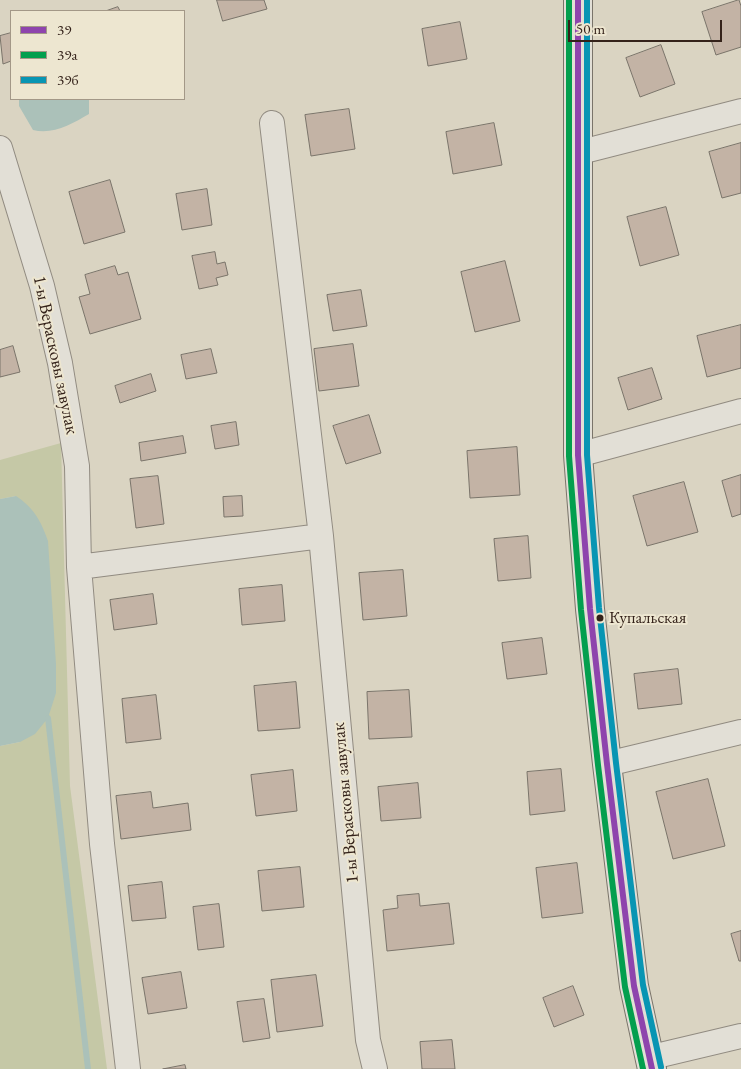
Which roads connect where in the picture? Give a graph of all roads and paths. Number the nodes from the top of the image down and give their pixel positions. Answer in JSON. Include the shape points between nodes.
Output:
{"nodes":[{"id":1,"x":578,"y":0,"type":"edge"},
{"id":2,"x":741,"y":112,"type":"edge"},
{"id":3,"x":272,"y":123,"type":"dead end"},
{"id":4,"x":0,"y":148,"type":"edge"},
{"id":5,"x":577,"y":153,"type":"junction"},
{"id":6,"x":741,"y":411,"type":"edge"},
{"id":7,"x":578,"y":455,"type":"junction"},
{"id":8,"x":321,"y":536,"type":"junction"},
{"id":9,"x":79,"y":567,"type":"junction"},
{"id":10,"x":741,"y":732,"type":"edge"},
{"id":11,"x":607,"y":764,"type":"junction"},
{"id":12,"x":741,"y":1036,"type":"edge"},
{"id":13,"x":650,"y":1064,"type":"edge"},
{"id":14,"x":128,"y":1069,"type":"edge"},
{"id":15,"x":375,"y":1069,"type":"edge"}],
"edges":[{"from":1,"to":5,"type":"street"},
{"from":2,"to":5,"type":"street"},
{"from":3,"to":8,"type":"street","name":"1-ы Верасковы завулак"},
{"from":4,"to":9,"type":"street","name":"1-ы Верасковы завулак","via":[[42,286],[60,363],[77,466]]},
{"from":5,"to":7,"type":"street"},
{"from":6,"to":7,"type":"street"},
{"from":7,"to":11,"type":"street"},
{"from":8,"to":9,"type":"street"},
{"from":8,"to":15,"type":"street","name":"1-ы Верасковы завулак","via":[[368,1040]]},
{"from":9,"to":14,"type":"street","name":"1-ы Верасковы завулак","via":[[102,844]]},
{"from":10,"to":11,"type":"street"},
{"from":11,"to":13,"type":"street","via":[[634,986]]},
{"from":12,"to":13,"type":"street"}]}
